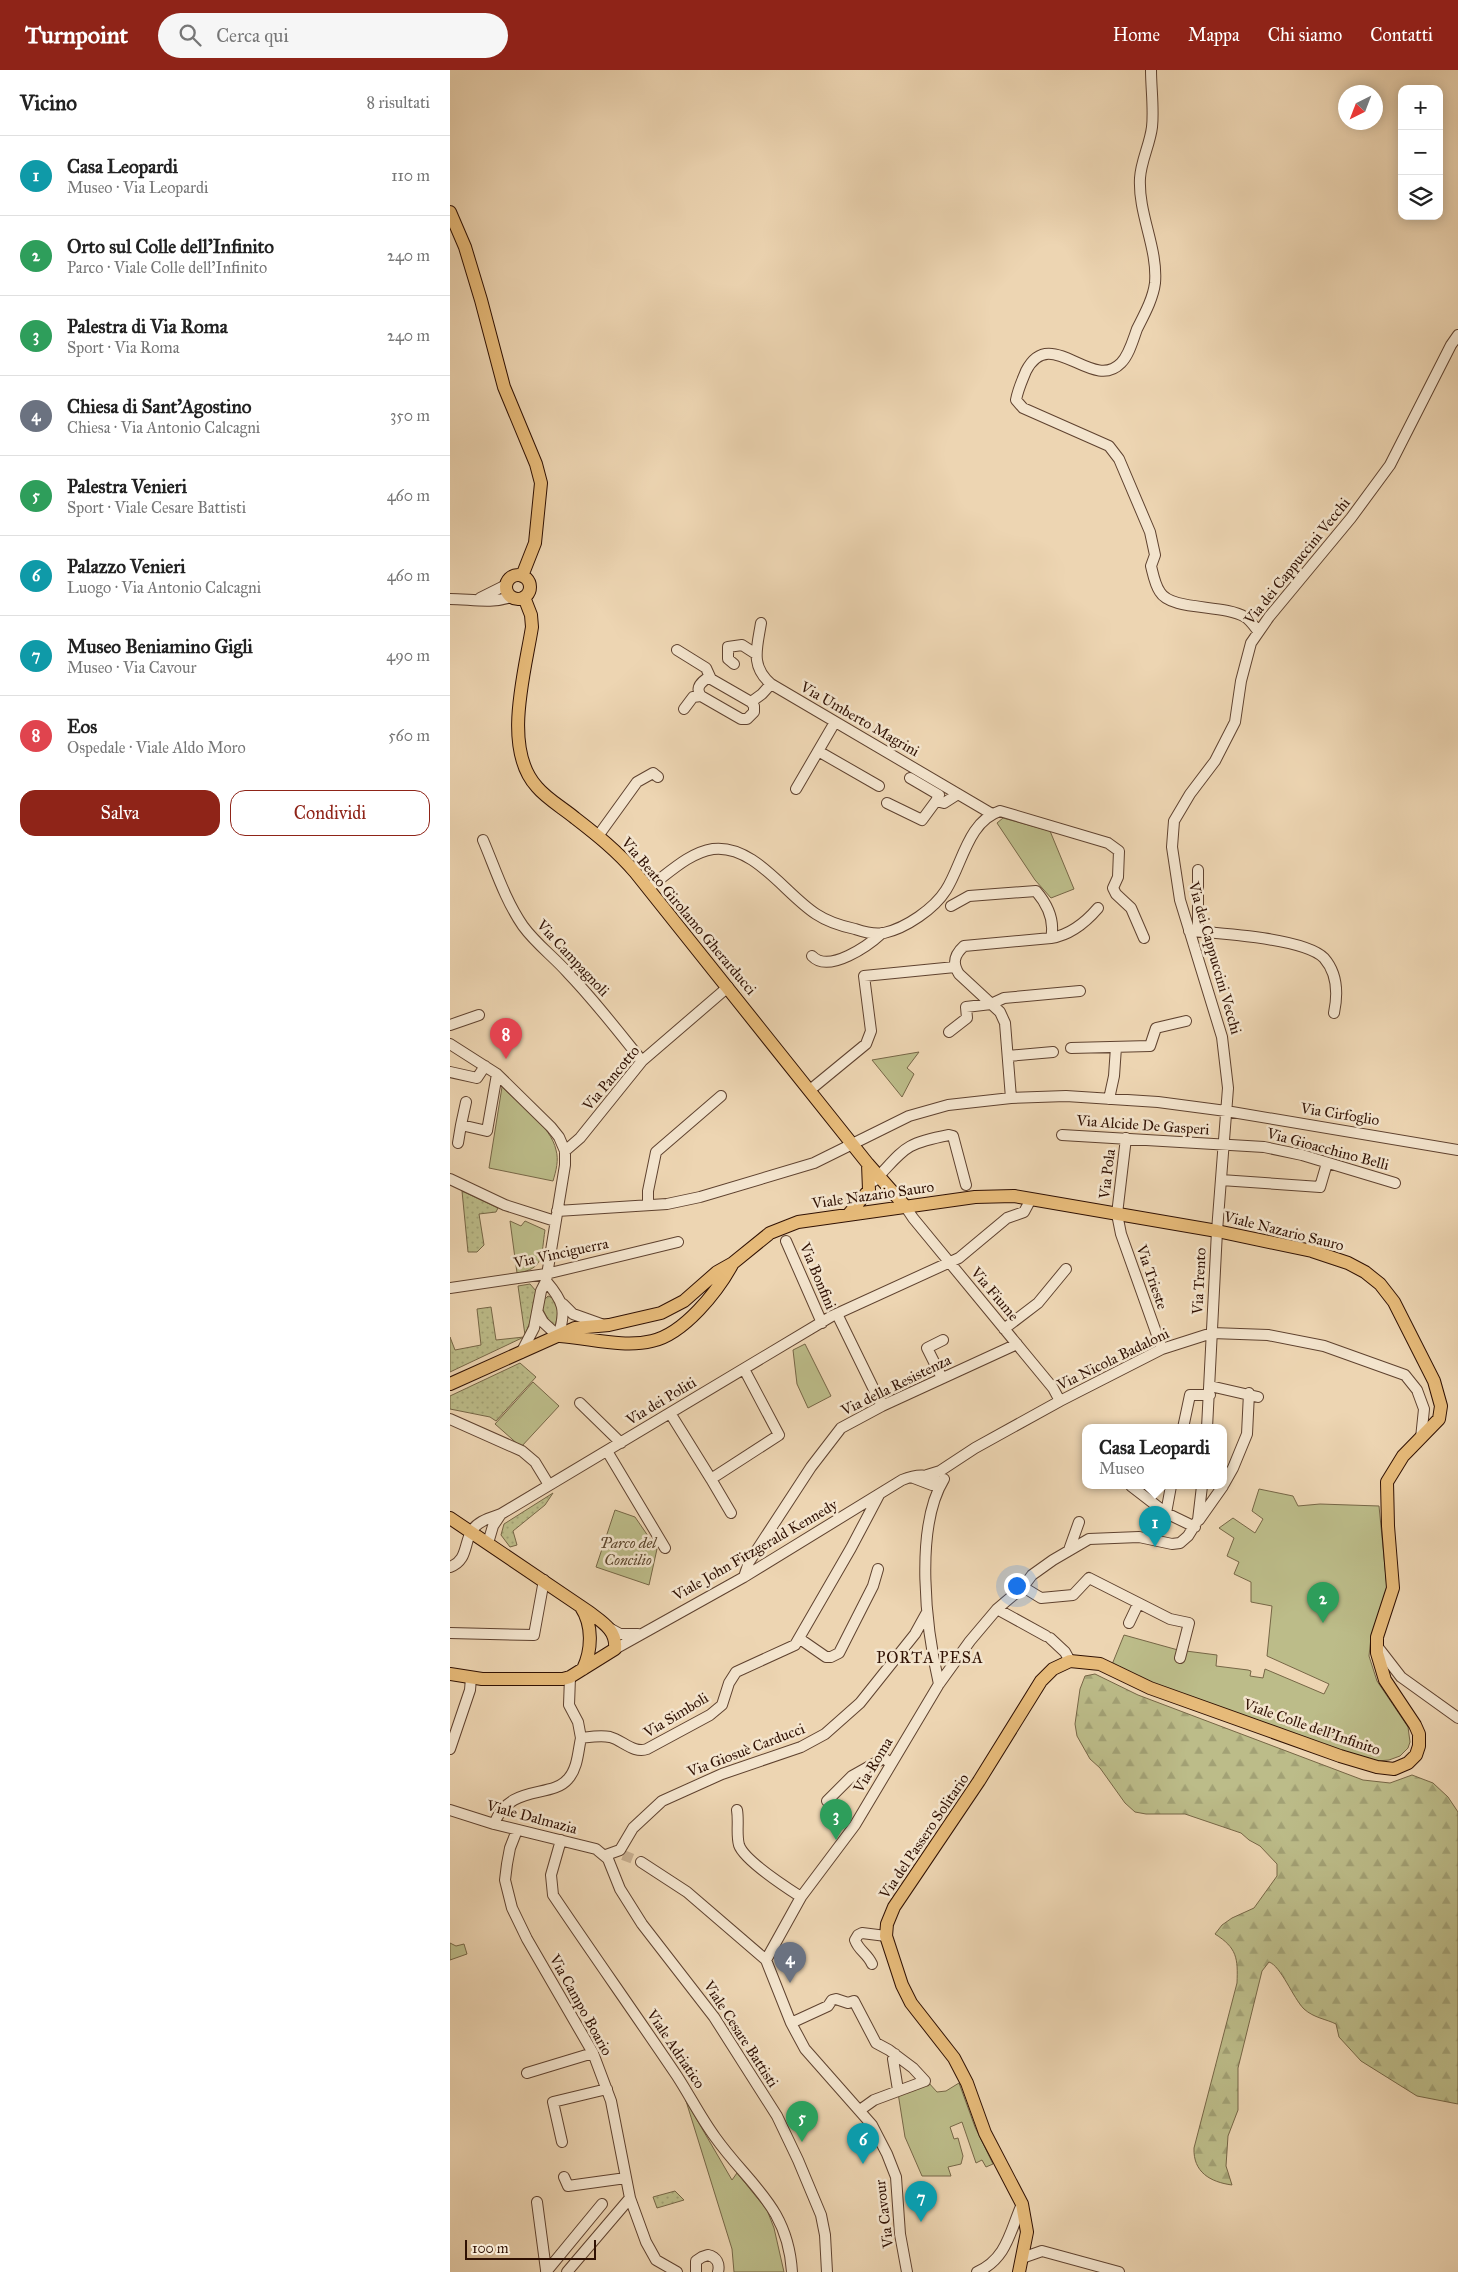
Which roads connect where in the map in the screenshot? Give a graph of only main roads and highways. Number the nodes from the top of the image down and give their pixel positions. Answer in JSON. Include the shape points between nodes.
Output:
{"nodes":[{"id":1,"x":450,"y":212,"type":"edge"},
{"id":2,"x":522,"y":576,"type":"junction"},
{"id":3,"x":514,"y":593,"type":"junction"},
{"id":4,"x":873,"y":1183,"type":"junction"},
{"id":5,"x":888,"y":1188,"type":"junction"},
{"id":6,"x":905,"y":1206,"type":"junction"},
{"id":7,"x":881,"y":1209,"type":"junction"},
{"id":8,"x":848,"y":1215,"type":"junction"},
{"id":9,"x":733,"y":1263,"type":"junction"},
{"id":10,"x":558,"y":1336,"type":"junction"},
{"id":11,"x":450,"y":1384,"type":"edge"},
{"id":12,"x":1421,"y":1438,"type":"joint"},
{"id":13,"x":450,"y":1518,"type":"edge"},
{"id":14,"x":580,"y":1606,"type":"junction"},
{"id":15,"x":590,"y":1642,"type":"junction"},
{"id":16,"x":611,"y":1651,"type":"junction"},
{"id":17,"x":1070,"y":1661,"type":"joint"},
{"id":18,"x":583,"y":1669,"type":"junction"},
{"id":19,"x":450,"y":1674,"type":"edge"},
{"id":20,"x":1018,"y":2272,"type":"edge"}],
"edges":[{"from":1,"to":2,"type":"main road","via":[[482,300],[504,388],[541,483],[535,543]]},
{"from":2,"to":3,"type":"main road","via":[[510,578]]},
{"from":2,"to":3,"type":"main road","name":"Via Beato Girolamo Gherarducci","via":[[528,580],[530,588]]},
{"from":3,"to":4,"type":"main road","name":"Via Beato Girolamo Gherarducci","via":[[532,615],[518,745],[531,780],[618,853],[648,888],[853,1144],[868,1164]]},
{"from":4,"to":5,"type":"main road"},
{"from":4,"to":7,"type":"main road","via":[[872,1197]]},
{"from":4,"to":8,"type":"main road"},
{"from":5,"to":6,"type":"main road"},
{"from":5,"to":7,"type":"main road"},
{"from":6,"to":7,"type":"main road","name":"Viale Nazario Sauro"},
{"from":6,"to":12,"type":"main road","name":"Viale Nazario Sauro","via":[[992,1195],[1031,1199],[1216,1230],[1312,1251],[1348,1263],[1380,1284],[1394,1302],[1434,1382],[1441,1406],[1439,1419]]},
{"from":7,"to":8,"type":"main road","name":"Viale Nazario Sauro"},
{"from":8,"to":9,"type":"main road","name":"Viale Nazario Sauro","via":[[798,1222],[770,1232]]},
{"from":9,"to":10,"type":"main road","name":"Viale Nazario Sauro","via":[[717,1272],[684,1301],[661,1313],[609,1326],[574,1328]]},
{"from":9,"to":10,"type":"main road","name":"Viale Nazario Sauro","via":[[707,1299],[686,1322],[667,1336],[625,1343]]},
{"from":10,"to":11,"type":"main road","name":"Viale Nazario Sauro"},
{"from":12,"to":17,"type":"main road","name":"Viale Colle dell'Infinito","via":[[1402,1456],[1388,1482],[1393,1588],[1377,1637],[1379,1665],[1385,1680],[1419,1734],[1416,1755],[1408,1763],[1394,1769],[1340,1756],[1159,1692],[1100,1664]]},
{"from":13,"to":14,"type":"main road"},
{"from":14,"to":15,"type":"main road","via":[[588,1622]]},
{"from":14,"to":16,"type":"main road","via":[[609,1628],[614,1637]]},
{"from":15,"to":16,"type":"main road","via":[[598,1650]]},
{"from":15,"to":18,"type":"main road"},
{"from":16,"to":18,"type":"main road"},
{"from":17,"to":20,"type":"main road","name":"Via del Passero Solitario","via":[[1053,1669],[1036,1690],[894,1908],[887,1924],[886,1936],[902,1985],[911,2003],[954,2058],[985,2133],[1022,2204],[1027,2232]]},
{"from":18,"to":19,"type":"main road","via":[[557,1680],[471,1678]]}]}
